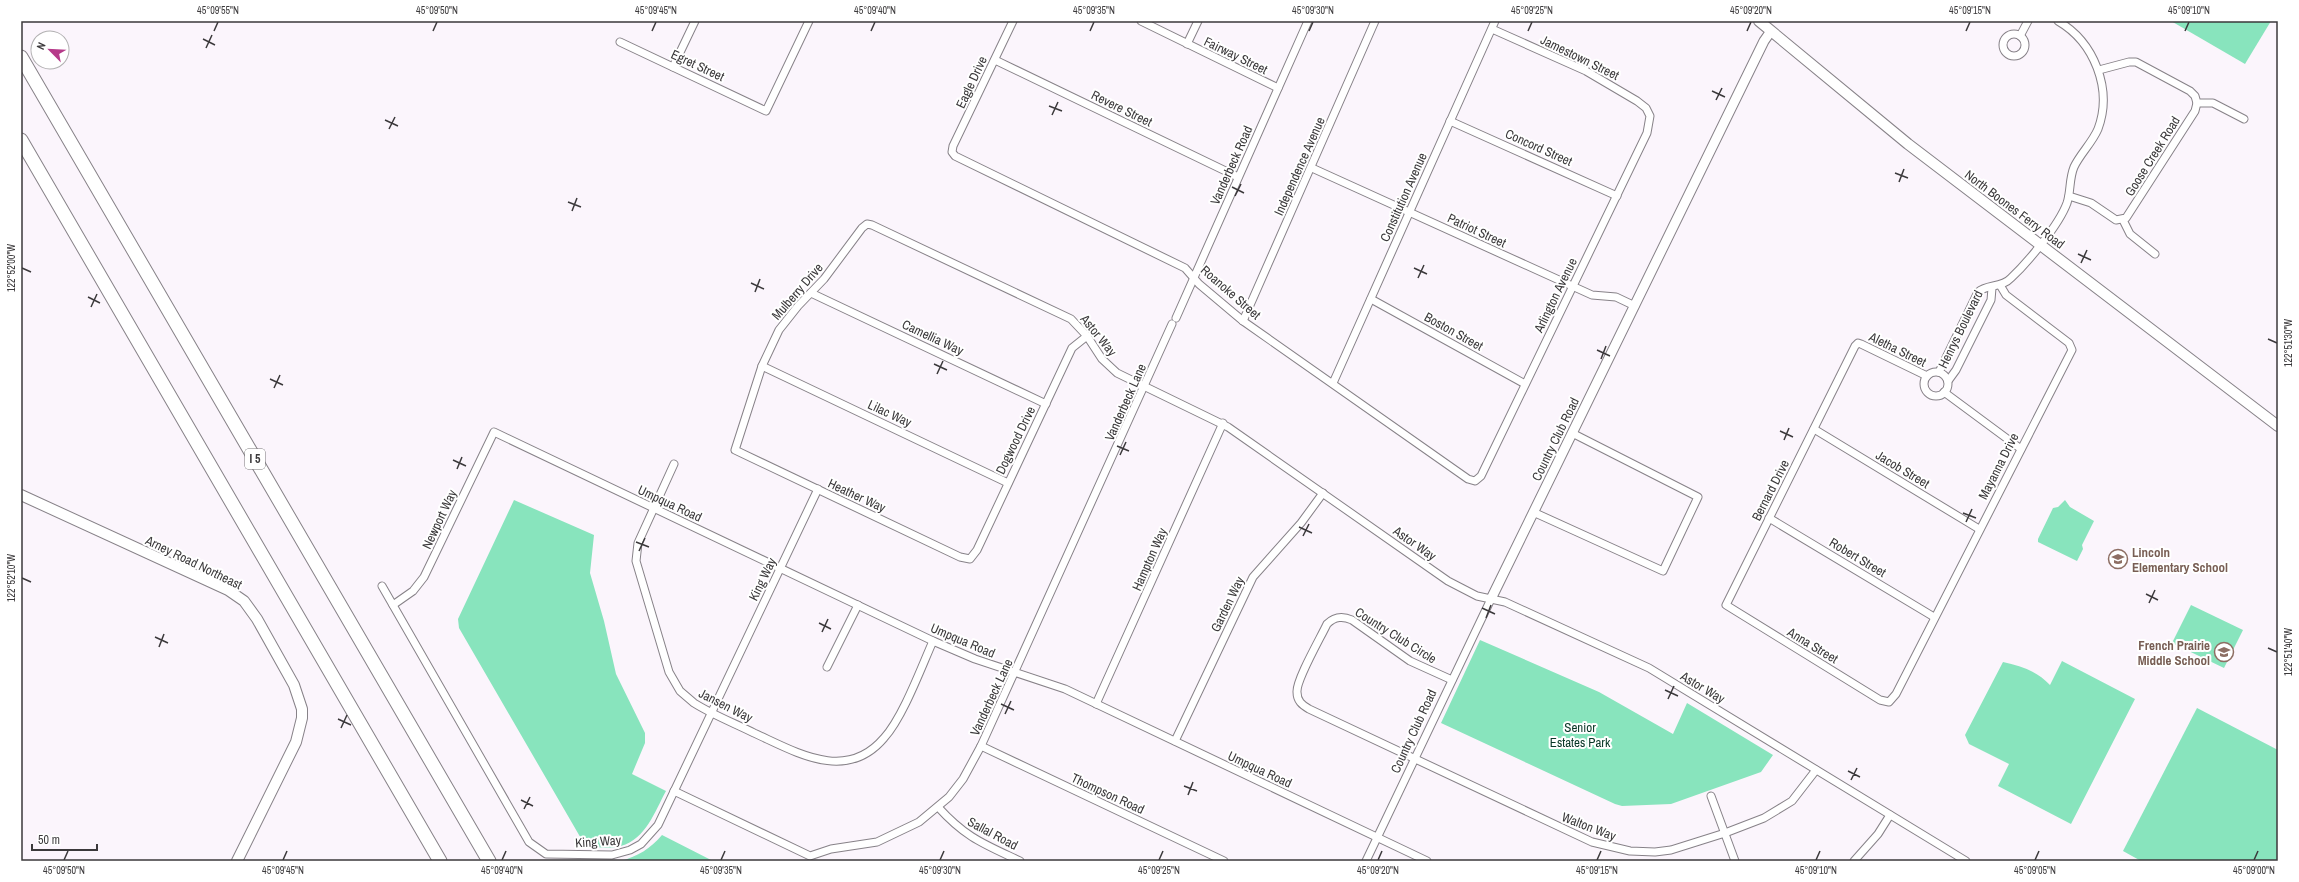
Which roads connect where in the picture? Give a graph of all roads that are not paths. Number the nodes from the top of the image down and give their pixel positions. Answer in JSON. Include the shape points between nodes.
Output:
{"nodes":[{"id":1,"x":695,"y":21,"type":"edge"},
{"id":2,"x":809,"y":21,"type":"edge"},
{"id":3,"x":1013,"y":21,"type":"edge"},
{"id":4,"x":1141,"y":21,"type":"edge"},
{"id":5,"x":1198,"y":21,"type":"edge"},
{"id":6,"x":1308,"y":21,"type":"edge"},
{"id":7,"x":1375,"y":21,"type":"edge"},
{"id":8,"x":1495,"y":21,"type":"edge"},
{"id":9,"x":1759,"y":21,"type":"edge"},
{"id":10,"x":2028,"y":21,"type":"edge"},
{"id":11,"x":2058,"y":21,"type":"edge"},
{"id":12,"x":1492,"y":29,"type":"junction"},
{"id":13,"x":1772,"y":32,"type":"junction"},
{"id":14,"x":2020,"y":36,"type":"dead end"},
{"id":15,"x":620,"y":42,"type":"dead end"},
{"id":16,"x":1187,"y":44,"type":"junction"},
{"id":17,"x":21,"y":57,"type":"edge"},
{"id":18,"x":995,"y":60,"type":"junction"},
{"id":19,"x":674,"y":67,"type":"junction"},
{"id":20,"x":2098,"y":70,"type":"junction"},
{"id":21,"x":1278,"y":88,"type":"junction"},
{"id":22,"x":2197,"y":102,"type":"junction"},
{"id":23,"x":1650,"y":116,"type":"joint"},
{"id":24,"x":2244,"y":119,"type":"dead end"},
{"id":25,"x":1450,"y":121,"type":"junction"},
{"id":26,"x":21,"y":140,"type":"edge"},
{"id":27,"x":952,"y":152,"type":"joint"},
{"id":28,"x":1312,"y":168,"type":"junction"},
{"id":29,"x":1238,"y":177,"type":"junction"},
{"id":30,"x":1617,"y":196,"type":"junction"},
{"id":31,"x":2069,"y":196,"type":"junction"},
{"id":32,"x":1409,"y":212,"type":"junction"},
{"id":33,"x":2123,"y":220,"type":"junction"},
{"id":34,"x":867,"y":224,"type":"joint"},
{"id":35,"x":2039,"y":244,"type":"junction"},
{"id":36,"x":2155,"y":254,"type":"dead end"},
{"id":37,"x":1194,"y":277,"type":"junction"},
{"id":38,"x":2000,"y":285,"type":"junction"},
{"id":39,"x":1573,"y":287,"type":"junction"},
{"id":40,"x":1992,"y":288,"type":"junction"},
{"id":41,"x":811,"y":292,"type":"junction"},
{"id":42,"x":1371,"y":299,"type":"junction"},
{"id":43,"x":1634,"y":306,"type":"junction"},
{"id":44,"x":1174,"y":321,"type":"joint"},
{"id":45,"x":1243,"y":321,"type":"junction"},
{"id":46,"x":1087,"y":336,"type":"junction"},
{"id":47,"x":1858,"y":343,"type":"joint"},
{"id":48,"x":762,"y":366,"type":"junction"},
{"id":49,"x":1939,"y":372,"type":"junction"},
{"id":50,"x":1927,"y":376,"type":"junction"},
{"id":51,"x":1948,"y":381,"type":"junction"},
{"id":52,"x":1333,"y":383,"type":"junction"},
{"id":53,"x":1525,"y":384,"type":"junction"},
{"id":54,"x":1145,"y":387,"type":"junction"},
{"id":55,"x":1944,"y":392,"type":"junction"},
{"id":56,"x":1046,"y":404,"type":"junction"},
{"id":57,"x":1223,"y":423,"type":"junction"},
{"id":58,"x":2278,"y":426,"type":"edge"},
{"id":59,"x":1814,"y":429,"type":"junction"},
{"id":60,"x":494,"y":432,"type":"joint"},
{"id":61,"x":1572,"y":433,"type":"junction"},
{"id":62,"x":2021,"y":449,"type":"junction"},
{"id":63,"x":735,"y":450,"type":"joint"},
{"id":64,"x":674,"y":464,"type":"dead end"},
{"id":65,"x":1475,"y":481,"type":"joint"},
{"id":66,"x":1008,"y":483,"type":"junction"},
{"id":67,"x":818,"y":489,"type":"junction"},
{"id":68,"x":1323,"y":493,"type":"junction"},
{"id":69,"x":21,"y":495,"type":"edge"},
{"id":70,"x":653,"y":508,"type":"junction"},
{"id":71,"x":1533,"y":512,"type":"junction"},
{"id":72,"x":1769,"y":518,"type":"junction"},
{"id":73,"x":1980,"y":529,"type":"junction"},
{"id":74,"x":970,"y":559,"type":"joint"},
{"id":75,"x":780,"y":568,"type":"junction"},
{"id":76,"x":382,"y":586,"type":"dead end"},
{"id":77,"x":1491,"y":599,"type":"junction"},
{"id":78,"x":393,"y":605,"type":"junction"},
{"id":79,"x":858,"y":605,"type":"junction"},
{"id":80,"x":1726,"y":605,"type":"joint"},
{"id":81,"x":1934,"y":617,"type":"junction"},
{"id":82,"x":933,"y":641,"type":"junction"},
{"id":83,"x":827,"y":668,"type":"dead end"},
{"id":84,"x":1016,"y":673,"type":"junction"},
{"id":85,"x":1452,"y":680,"type":"junction"},
{"id":86,"x":1889,"y":702,"type":"joint"},
{"id":87,"x":1096,"y":704,"type":"junction"},
{"id":88,"x":711,"y":712,"type":"junction"},
{"id":89,"x":1175,"y":741,"type":"junction"},
{"id":90,"x":981,"y":746,"type":"junction"},
{"id":91,"x":1415,"y":759,"type":"junction"},
{"id":92,"x":1816,"y":770,"type":"junction"},
{"id":93,"x":674,"y":791,"type":"junction"},
{"id":94,"x":1712,"y":796,"type":"dead end"},
{"id":95,"x":938,"y":807,"type":"junction"},
{"id":96,"x":1890,"y":815,"type":"junction"},
{"id":97,"x":1725,"y":833,"type":"junction"},
{"id":98,"x":1377,"y":838,"type":"junction"},
{"id":99,"x":811,"y":858,"type":"edge"},
{"id":100,"x":1964,"y":860,"type":"edge"},
{"id":101,"x":237,"y":861,"type":"edge"},
{"id":102,"x":440,"y":861,"type":"edge"},
{"id":103,"x":489,"y":861,"type":"edge"},
{"id":104,"x":1020,"y":861,"type":"edge"},
{"id":105,"x":1224,"y":861,"type":"edge"},
{"id":106,"x":1366,"y":861,"type":"edge"},
{"id":107,"x":1427,"y":861,"type":"edge"},
{"id":108,"x":1735,"y":861,"type":"edge"},
{"id":109,"x":1854,"y":861,"type":"edge"}],
"edges":[{"from":1,"to":19,"type":"street"},
{"from":2,"to":19,"type":"street","name":"Egret Street","via":[[766,111]]},
{"from":3,"to":18,"type":"street","name":"Eagle Drive"},
{"from":4,"to":16,"type":"street","name":"Fairway Street"},
{"from":5,"to":16,"type":"street"},
{"from":6,"to":21,"type":"street","name":"Vanderbeck Road"},
{"from":7,"to":28,"type":"street","name":"Independence Avenue"},
{"from":8,"to":12,"type":"street","name":"Constitution Avenue"},
{"from":9,"to":13,"type":"main road","name":"North Boones Ferry Road"},
{"from":10,"to":14,"type":"street"},
{"from":11,"to":20,"type":"street","name":"Henrys Boulevard","via":[[2083,42]]},
{"from":12,"to":23,"type":"street","name":"Jamestown Street","via":[[1598,77],[1637,101]]},
{"from":12,"to":25,"type":"street","name":"Constitution Avenue"},
{"from":13,"to":35,"type":"main road","name":"North Boones Ferry Road","via":[[1908,144]]},
{"from":13,"to":43,"type":"street","name":"Country Club Road","via":[[1764,41]]},
{"from":15,"to":19,"type":"street","name":"Egret Street"},
{"from":16,"to":21,"type":"street","name":"Fairway Street"},
{"from":17,"to":103,"type":"highway","number":"I 5"},
{"from":18,"to":27,"type":"street","name":"Eagle Drive"},
{"from":18,"to":29,"type":"street","name":"Revere Street"},
{"from":20,"to":22,"type":"street","via":[[2136,62],[2190,91]]},
{"from":20,"to":31,"type":"street","name":"Henrys Boulevard","via":[[2102,88],[2100,120],[2090,145],[2074,167]]},
{"from":21,"to":29,"type":"street","name":"Vanderbeck Road"},
{"from":22,"to":24,"type":"street","via":[[2213,103]]},
{"from":22,"to":33,"type":"street","name":"Goose Creek Road","via":[[2195,111],[2133,209]]},
{"from":23,"to":30,"type":"street","name":"Arlington Avenue","via":[[1647,133]]},
{"from":25,"to":30,"type":"street","name":"Concord Street"},
{"from":25,"to":32,"type":"street","name":"Constitution Avenue"},
{"from":26,"to":102,"type":"highway"},
{"from":27,"to":37,"type":"street","name":"Roanoke Street","via":[[955,156],[1185,268]]},
{"from":28,"to":32,"type":"street","name":"Patriot Street"},
{"from":28,"to":45,"type":"street","name":"Independence Avenue"},
{"from":29,"to":37,"type":"street","name":"Vanderbeck Road"},
{"from":30,"to":39,"type":"street","name":"Arlington Avenue"},
{"from":31,"to":33,"type":"street","via":[[2091,203],[2112,218]]},
{"from":31,"to":35,"type":"street","name":"Henrys Boulevard","via":[[2061,214]]},
{"from":32,"to":39,"type":"street","name":"Patriot Street"},
{"from":32,"to":42,"type":"street","name":"Constitution Avenue"},
{"from":33,"to":36,"type":"street","via":[[2130,234]]},
{"from":34,"to":41,"type":"street","name":"Mulberry Drive"},
{"from":34,"to":46,"type":"street","name":"Astor Way","via":[[1064,315],[1077,324]]},
{"from":35,"to":38,"type":"street","name":"Henrys Boulevard","via":[[2012,278]]},
{"from":35,"to":58,"type":"main road","name":"North Boones Ferry Road"},
{"from":37,"to":44,"type":"street","name":"Vanderbeck Road"},
{"from":37,"to":45,"type":"street","name":"Roanoke Street"},
{"from":38,"to":40,"type":"street","name":"Henrys Boulevard"},
{"from":38,"to":62,"type":"street","name":"Mayanna Drive","via":[[2006,295],[2072,348]]},
{"from":39,"to":43,"type":"street","name":"Patriot Street","via":[[1592,295],[1616,297]]},
{"from":39,"to":53,"type":"street","name":"Arlington Avenue"},
{"from":40,"to":49,"type":"street","name":"Henrys Boulevard","via":[[1981,289],[1978,292]]},
{"from":40,"to":51,"type":"street","name":"Henrys Boulevard","via":[[1990,300],[1956,370]]},
{"from":41,"to":48,"type":"street","name":"Mulberry Drive","via":[[779,330]]},
{"from":41,"to":56,"type":"street","name":"Camellia Way"},
{"from":42,"to":52,"type":"street","name":"Constitution Avenue"},
{"from":42,"to":53,"type":"street","name":"Boston Street"},
{"from":43,"to":61,"type":"street","name":"Country Club Road"},
{"from":44,"to":54,"type":"street","name":"Vanderbeck Lane"},
{"from":45,"to":52,"type":"street","name":"Roanoke Street"},
{"from":46,"to":54,"type":"street","name":"Astor Way","via":[[1102,359],[1118,373]]},
{"from":46,"to":56,"type":"street","name":"Dogwood Drive","via":[[1072,348]]},
{"from":47,"to":50,"type":"street","name":"Aletha Street"},
{"from":47,"to":59,"type":"street","name":"Bernard Drive"},
{"from":48,"to":63,"type":"street","name":"Mulberry Drive"},
{"from":48,"to":66,"type":"street","name":"Lilac Way"},
{"from":49,"to":50,"type":"street","name":"Aletha Street"},
{"from":49,"to":51,"type":"street","name":"Aletha Street"},
{"from":50,"to":55,"type":"street","name":"Aletha Street","via":[[1927,391],[1937,395]]},
{"from":51,"to":55,"type":"street"},
{"from":52,"to":65,"type":"street","name":"Roanoke Street","via":[[1468,479]]},
{"from":53,"to":65,"type":"street","name":"Arlington Avenue","via":[[1481,476]]},
{"from":54,"to":57,"type":"street","name":"Astor Way"},
{"from":54,"to":84,"type":"street","name":"Vanderbeck Lane"},
{"from":55,"to":62,"type":"street","name":"Aletha Street"},
{"from":56,"to":66,"type":"street","name":"Dogwood Drive"},
{"from":57,"to":68,"type":"street","name":"Astor Way"},
{"from":57,"to":87,"type":"street","name":"Hampton Way"},
{"from":59,"to":72,"type":"street","name":"Bernard Drive"},
{"from":59,"to":73,"type":"street","name":"Jacob Street"},
{"from":60,"to":70,"type":"street","name":"Umpqua Road"},
{"from":60,"to":78,"type":"street","name":"Newport Way","via":[[424,577],[413,591]]},
{"from":61,"to":71,"type":"street","name":"Country Club Road"},
{"from":61,"to":71,"type":"street","via":[[1698,497],[1663,571]]},
{"from":62,"to":73,"type":"street","name":"Mayanna Drive"},
{"from":63,"to":67,"type":"street","name":"Heather Way"},
{"from":64,"to":70,"type":"street","name":"Jansen Way"},
{"from":66,"to":74,"type":"street","name":"Dogwood Drive","via":[[977,550]]},
{"from":67,"to":74,"type":"street","name":"Heather Way","via":[[960,557]]},
{"from":67,"to":75,"type":"street","name":"King Way"},
{"from":68,"to":77,"type":"street","name":"Astor Way","via":[[1448,581],[1477,596]]},
{"from":68,"to":89,"type":"street","name":"Garden Way","via":[[1304,519],[1253,577]]},
{"from":69,"to":101,"type":"main road","name":"Arney Road Northeast","via":[[228,590],[244,601],[257,619],[294,685],[302,709],[302,718],[296,742]]},
{"from":70,"to":75,"type":"street","name":"Umpqua Road"},
{"from":70,"to":88,"type":"street","name":"Jansen Way","via":[[636,549],[637,569],[673,681],[684,696]]},
{"from":71,"to":77,"type":"street","name":"Country Club Road"},
{"from":72,"to":80,"type":"street","name":"Bernard Drive"},
{"from":72,"to":81,"type":"street","name":"Robert Street"},
{"from":73,"to":81,"type":"street","name":"Mayanna Drive"},
{"from":75,"to":79,"type":"street","name":"Umpqua Road"},
{"from":75,"to":88,"type":"street","name":"King Way"},
{"from":76,"to":78,"type":"street","name":"King Way"},
{"from":77,"to":85,"type":"street","name":"Country Club Road"},
{"from":77,"to":92,"type":"street","name":"Astor Way","via":[[1505,602],[1632,659]]},
{"from":78,"to":93,"type":"street","name":"King Way","via":[[524,832],[540,851],[554,854],[612,855],[630,850],[654,832]]},
{"from":79,"to":82,"type":"street","name":"Umpqua Road"},
{"from":79,"to":83,"type":"street"},
{"from":80,"to":86,"type":"street","name":"Anna Street","via":[[1880,700]]},
{"from":81,"to":86,"type":"street","name":"Mayanna Drive","via":[[1896,694]]},
{"from":82,"to":84,"type":"street","name":"Umpqua Road"},
{"from":82,"to":88,"type":"street","name":"Jansen Way","via":[[890,732],[877,746],[853,758],[831,761],[813,759]]},
{"from":84,"to":87,"type":"street","name":"Umpqua Road","via":[[1051,683]]},
{"from":84,"to":90,"type":"street","name":"Vanderbeck Lane"},
{"from":85,"to":91,"type":"street","name":"Country Club Road"},
{"from":85,"to":91,"type":"street","name":"Country Club Circle","via":[[1410,661],[1352,620],[1342,617],[1327,624],[1299,681],[1298,699],[1304,706]]},
{"from":87,"to":89,"type":"street","name":"Umpqua Road"},
{"from":88,"to":93,"type":"street","name":"King Way"},
{"from":89,"to":98,"type":"street","name":"Umpqua Road"},
{"from":90,"to":95,"type":"street","name":"Vanderbeck Lane","via":[[963,779]]},
{"from":90,"to":105,"type":"street","name":"Thompson Road"},
{"from":91,"to":97,"type":"street","name":"Walton Way","via":[[1606,847],[1655,852],[1671,850]]},
{"from":91,"to":98,"type":"street","name":"Country Club Road"},
{"from":92,"to":96,"type":"street","name":"Astor Way"},
{"from":92,"to":97,"type":"street","name":"Walton Way","via":[[1802,790],[1782,807],[1764,818]]},
{"from":93,"to":99,"type":"street","name":"Vanderbeck Lane"},
{"from":94,"to":97,"type":"street"},
{"from":95,"to":99,"type":"street","name":"Vanderbeck Lane","via":[[919,822],[888,838]]},
{"from":95,"to":104,"type":"street","name":"Sallal Road","via":[[967,835]]},
{"from":96,"to":100,"type":"street","name":"Astor Way"},
{"from":96,"to":109,"type":"street","via":[[1878,834]]},
{"from":97,"to":108,"type":"street"},
{"from":98,"to":106,"type":"street","name":"Country Club Road"},
{"from":98,"to":107,"type":"street","name":"Umpqua Road"}]}
